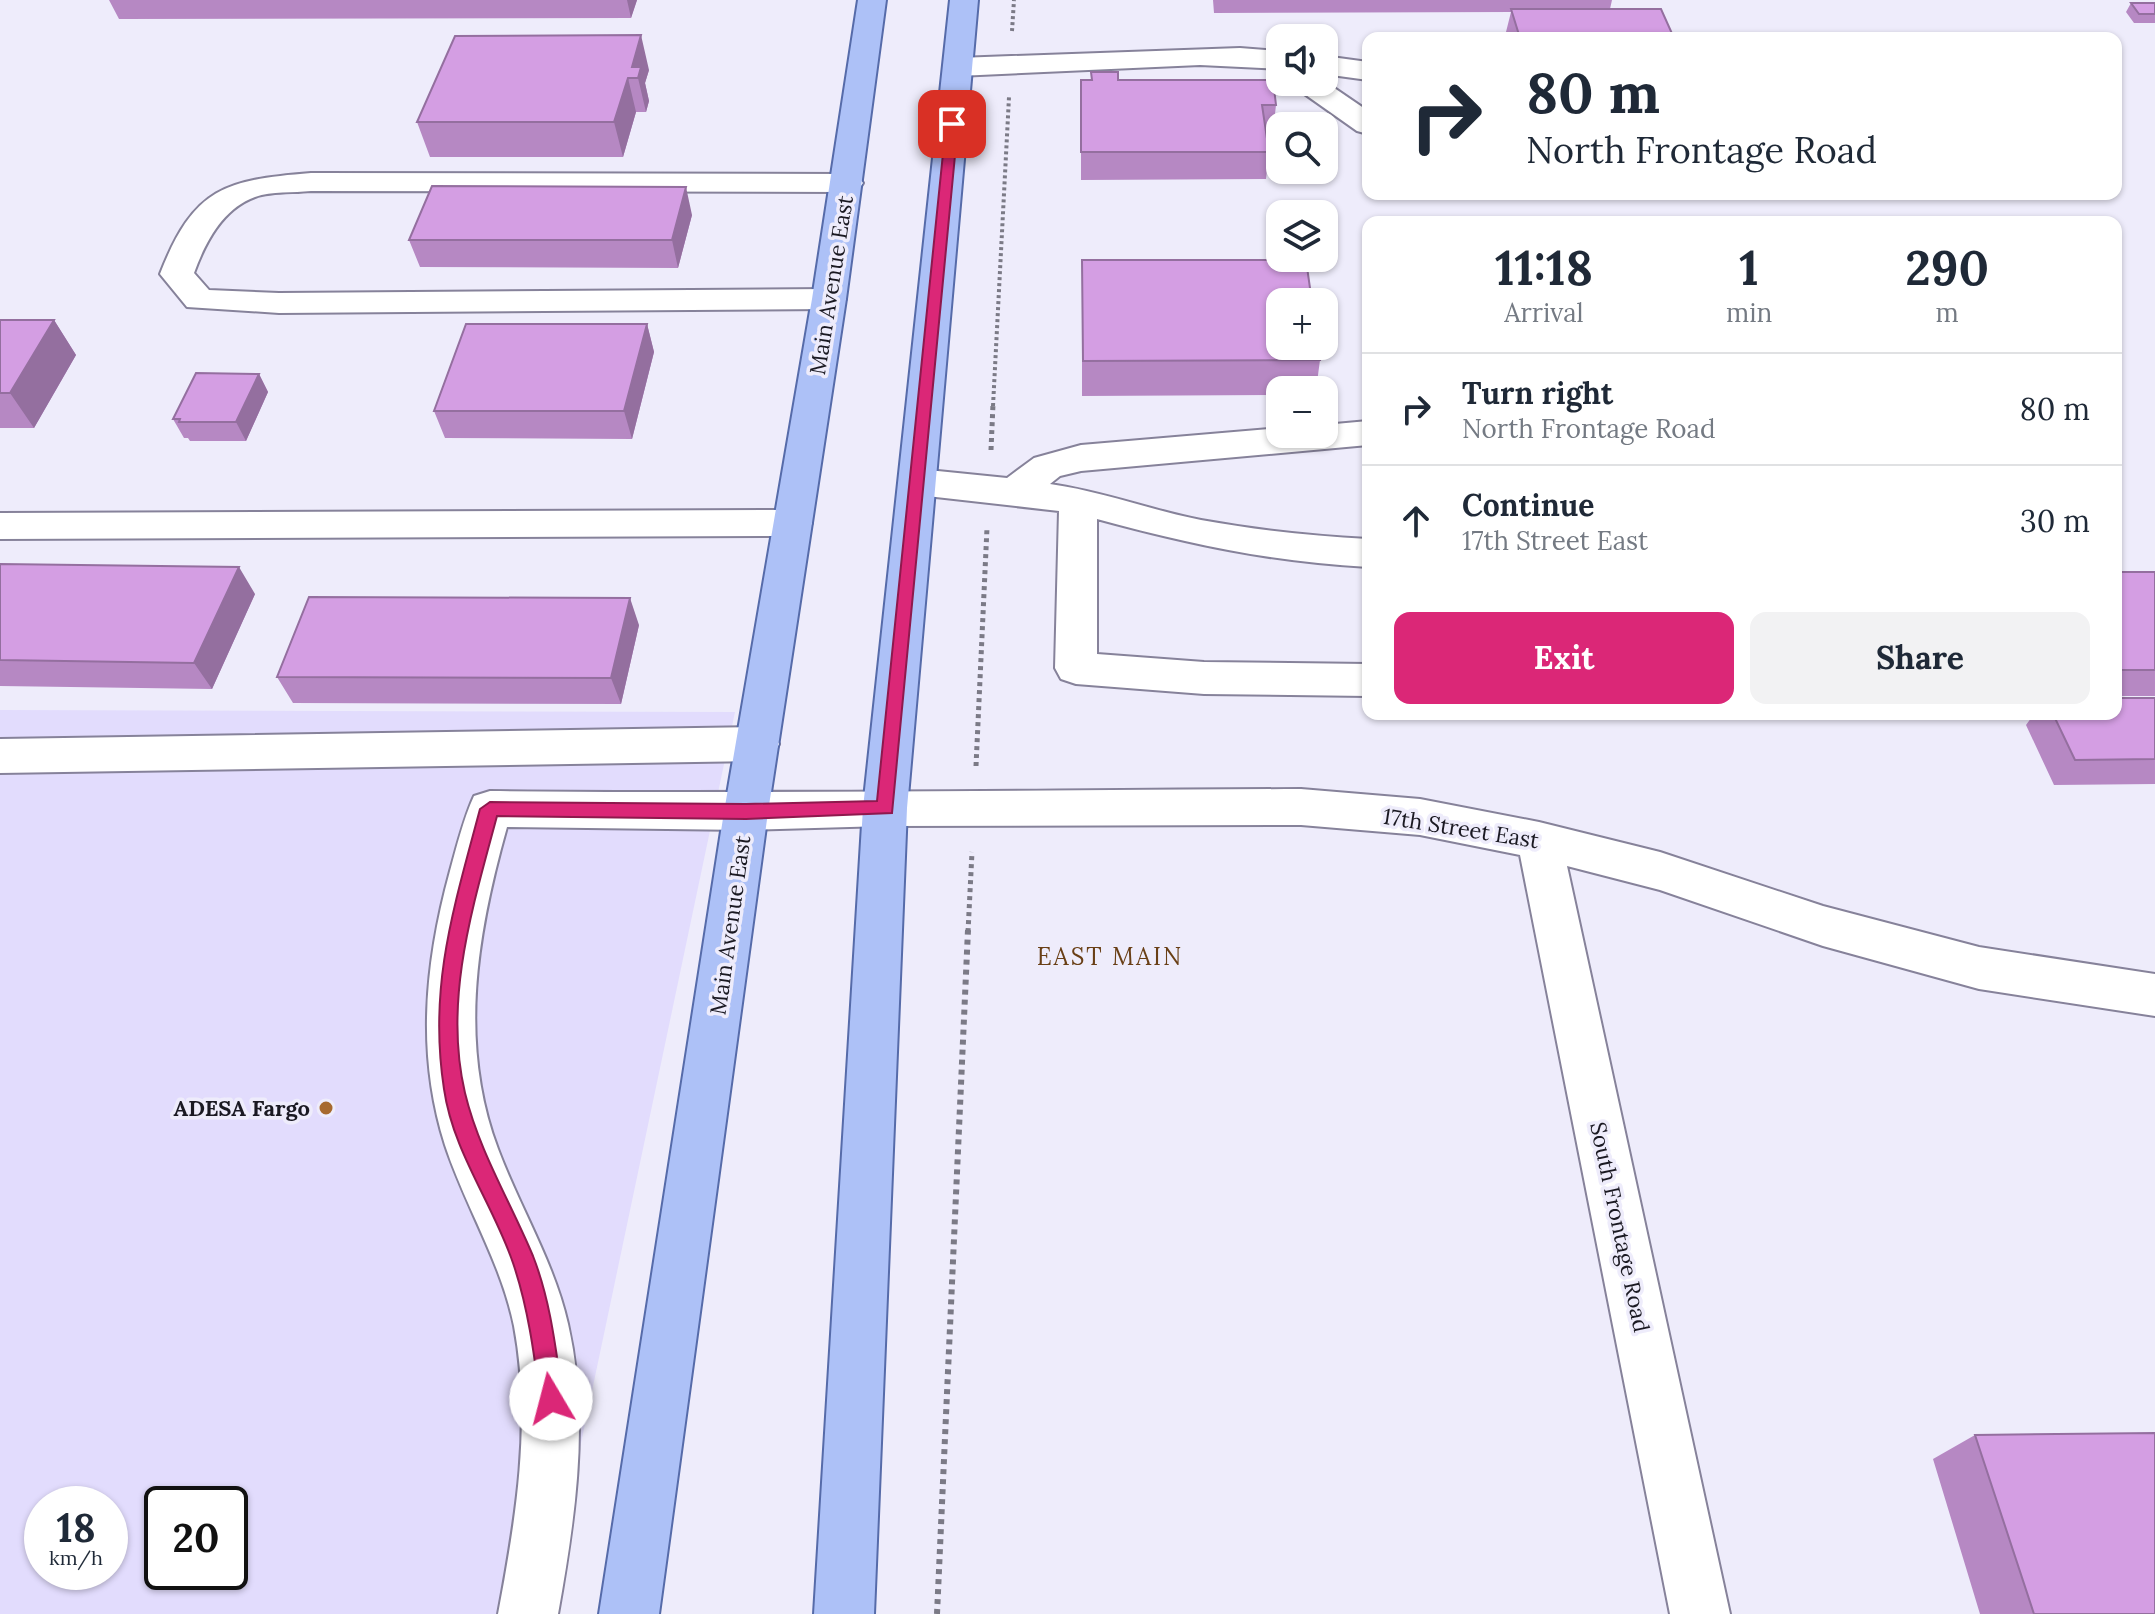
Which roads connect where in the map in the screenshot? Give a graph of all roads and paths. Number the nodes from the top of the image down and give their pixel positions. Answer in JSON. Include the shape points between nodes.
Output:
{"nodes":[{"id":1,"x":872,"y":0,"type":"edge"},
{"id":2,"x":964,"y":0,"type":"edge"},
{"id":3,"x":1014,"y":0,"type":"edge"},
{"id":4,"x":1266,"y":60,"type":"edge"},
{"id":5,"x":958,"y":67,"type":"junction"},
{"id":6,"x":1338,"y":67,"type":"edge"},
{"id":7,"x":1011,"y":68,"type":"junction"},
{"id":8,"x":1362,"y":70,"type":"edge"},
{"id":9,"x":1326,"y":96,"type":"edge"},
{"id":10,"x":1362,"y":121,"type":"edge"},
{"id":11,"x":847,"y":183,"type":"junction"},
{"id":12,"x":829,"y":299,"type":"junction"},
{"id":13,"x":1362,"y":434,"type":"edge"},
{"id":14,"x":918,"y":482,"type":"junction"},
{"id":15,"x":1002,"y":489,"type":"junction"},
{"id":16,"x":1078,"y":501,"type":"junction"},
{"id":17,"x":793,"y":523,"type":"junction"},
{"id":18,"x":0,"y":526,"type":"edge"},
{"id":19,"x":1362,"y":553,"type":"edge"},
{"id":20,"x":1362,"y":680,"type":"edge"},
{"id":21,"x":977,"y":736,"type":"dead end"},
{"id":22,"x":758,"y":744,"type":"junction"},
{"id":23,"x":0,"y":756,"type":"edge"},
{"id":24,"x":885,"y":808,"type":"junction"},
{"id":25,"x":746,"y":812,"type":"junction"},
{"id":26,"x":1539,"y":840,"type":"junction"},
{"id":27,"x":969,"y":904,"type":"dead end"},
{"id":28,"x":2153,"y":999,"type":"edge"},
{"id":29,"x":528,"y":1614,"type":"edge"},
{"id":30,"x":629,"y":1614,"type":"edge"},
{"id":31,"x":844,"y":1614,"type":"edge"},
{"id":32,"x":937,"y":1614,"type":"edge"},
{"id":33,"x":1700,"y":1614,"type":"edge"}],
"edges":[{"from":1,"to":11,"type":"main road","name":"Main Avenue East"},
{"from":2,"to":5,"type":"main road"},
{"from":3,"to":7,"type":"path"},
{"from":4,"to":7,"type":"street","via":[[1190,56]]},
{"from":5,"to":7,"type":"street"},
{"from":5,"to":14,"type":"main road"},
{"from":6,"to":8,"type":"street"},
{"from":7,"to":15,"type":"path"},
{"from":9,"to":10,"type":"street"},
{"from":11,"to":12,"type":"main road","name":"Main Avenue East"},
{"from":11,"to":12,"type":"street","via":[[311,182],[243,190],[205,219],[187,245],[177,274],[199,300]]},
{"from":12,"to":17,"type":"main road","name":"Main Avenue East"},
{"from":13,"to":15,"type":"street","via":[[1081,458],[1047,467]]},
{"from":14,"to":15,"type":"street"},
{"from":14,"to":24,"type":"main road"},
{"from":15,"to":16,"type":"street"},
{"from":15,"to":21,"type":"path"},
{"from":16,"to":19,"type":"street","via":[[1199,533]]},
{"from":16,"to":20,"type":"street","via":[[1076,668],[1204,678]]},
{"from":17,"to":18,"type":"street"},
{"from":17,"to":22,"type":"main road","name":"Main Avenue East"},
{"from":22,"to":23,"type":"street"},
{"from":22,"to":25,"type":"main road","name":"Main Avenue East"},
{"from":24,"to":25,"type":"street","name":"17th Street East"},
{"from":24,"to":26,"type":"street","name":"17th Street East","via":[[1301,807],[1420,817]]},
{"from":24,"to":31,"type":"main road"},
{"from":25,"to":29,"type":"street","name":"17th Street East","via":[[490,809],[478,847],[449,978],[449,1034],[454,1091],[471,1147],[523,1260],[541,1326],[551,1399],[550,1479]]},
{"from":25,"to":30,"type":"main road","name":"Main Avenue East"},
{"from":26,"to":28,"type":"street","name":"17th Street East","via":[[1660,871],[1823,926],[1979,968]]},
{"from":26,"to":33,"type":"street","name":"South Frontage Road"},
{"from":27,"to":32,"type":"path"}]}
